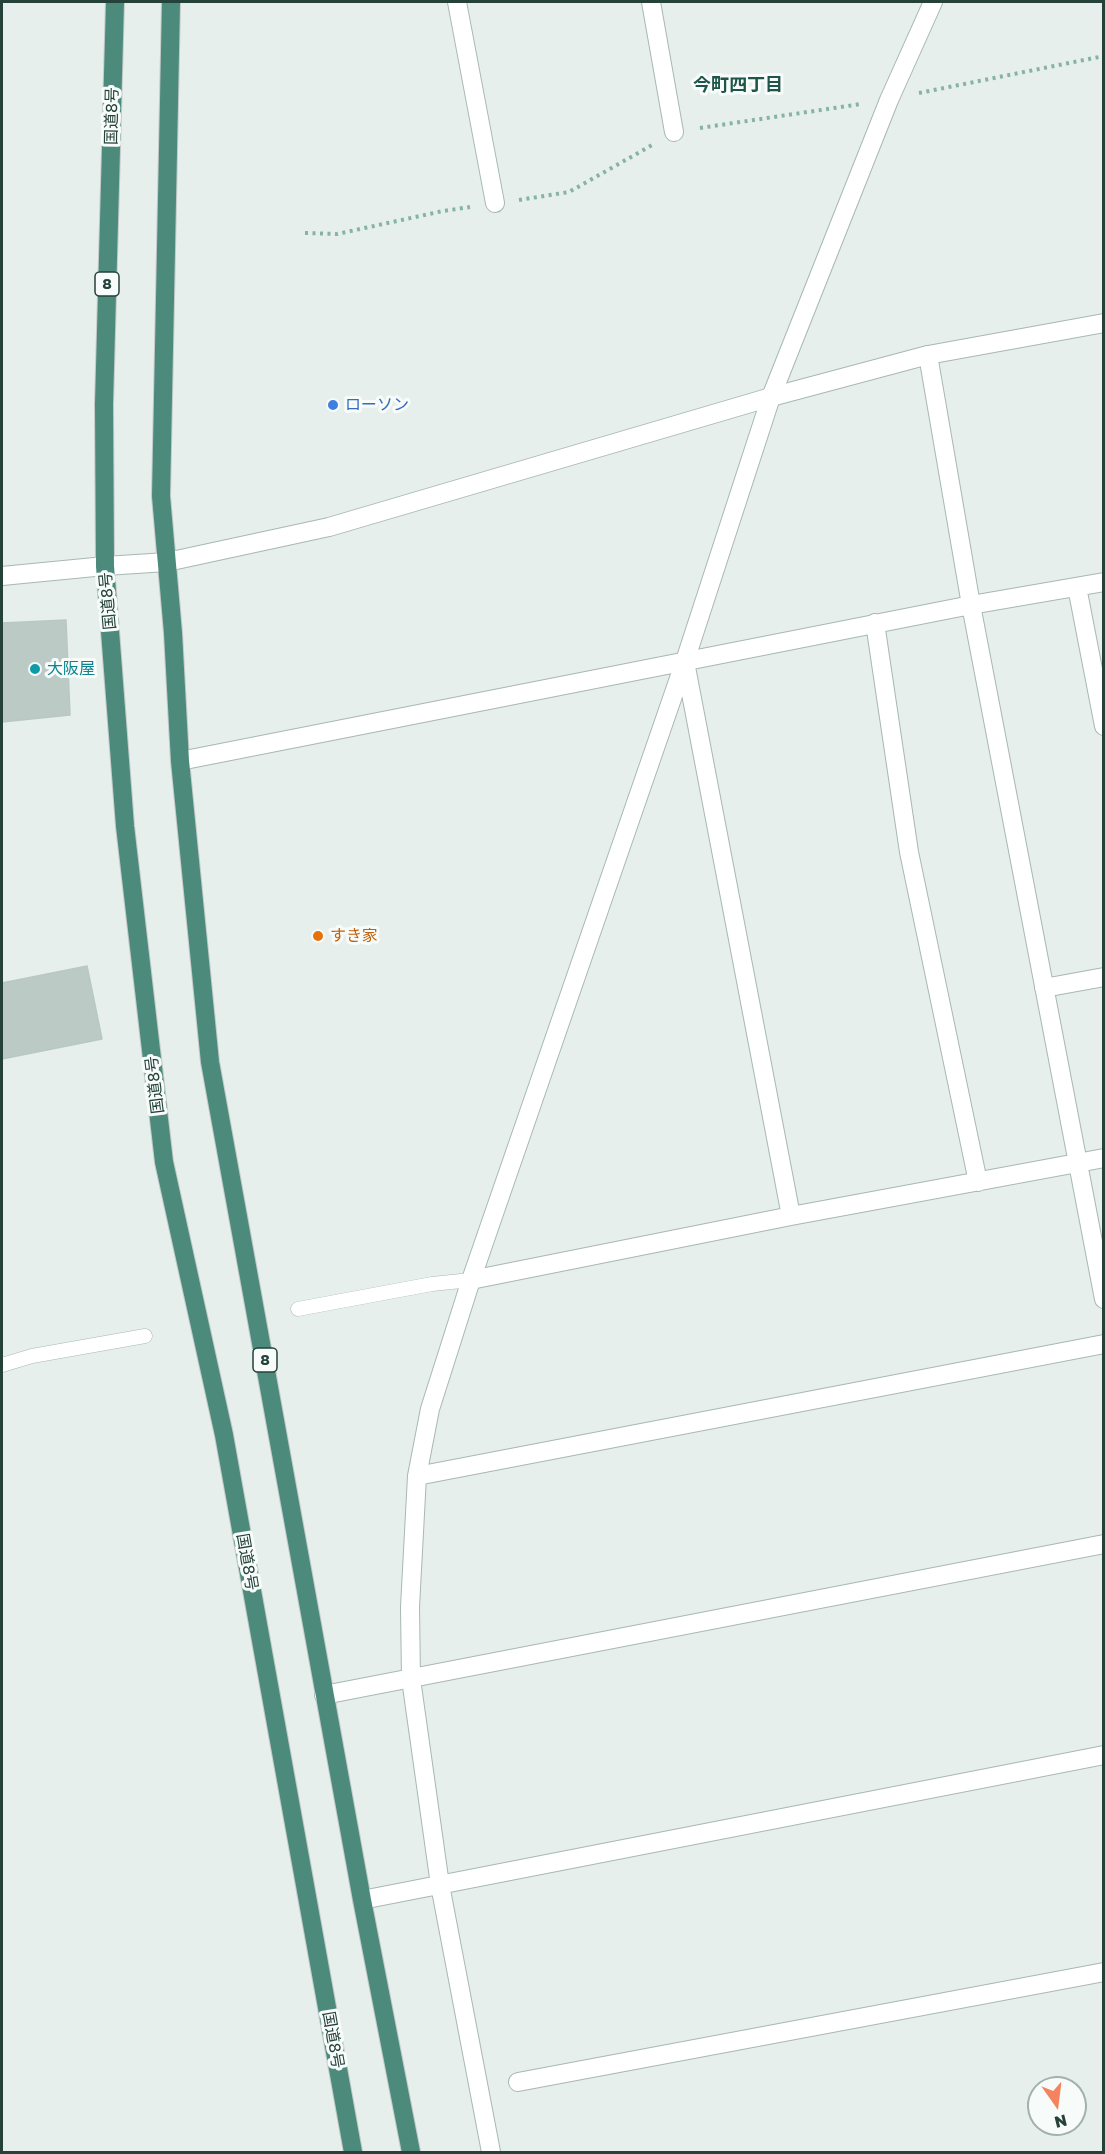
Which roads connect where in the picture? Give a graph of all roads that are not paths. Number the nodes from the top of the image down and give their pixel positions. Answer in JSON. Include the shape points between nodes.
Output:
{"nodes":[{"id":1,"x":115,"y":2,"type":"edge"},
{"id":2,"x":171,"y":2,"type":"edge"},
{"id":3,"x":457,"y":2,"type":"edge"},
{"id":4,"x":651,"y":2,"type":"edge"},
{"id":5,"x":933,"y":2,"type":"edge"},
{"id":6,"x":674,"y":132,"type":"road end"},
{"id":7,"x":495,"y":203,"type":"road end"},
{"id":8,"x":1104,"y":323,"type":"edge"},
{"id":9,"x":928,"y":355,"type":"junction"},
{"id":10,"x":771,"y":397,"type":"junction"},
{"id":11,"x":167,"y":562,"type":"junction"},
{"id":12,"x":105,"y":566,"type":"junction"},
{"id":13,"x":2,"y":576,"type":"edge"},
{"id":14,"x":1104,"y":582,"type":"edge"},
{"id":15,"x":1077,"y":587,"type":"junction"},
{"id":16,"x":971,"y":605,"type":"junction"},
{"id":17,"x":875,"y":623,"type":"junction"},
{"id":18,"x":685,"y":661,"type":"junction"},
{"id":19,"x":1104,"y":726,"type":"edge"},
{"id":20,"x":180,"y":760,"type":"junction"},
{"id":21,"x":1104,"y":977,"type":"edge"},
{"id":22,"x":1044,"y":988,"type":"junction"},
{"id":23,"x":1104,"y":1158,"type":"edge"},
{"id":24,"x":1077,"y":1163,"type":"junction"},
{"id":25,"x":978,"y":1182,"type":"junction"},
{"id":26,"x":791,"y":1216,"type":"junction"},
{"id":27,"x":471,"y":1280,"type":"junction"},
{"id":28,"x":1104,"y":1299,"type":"edge"},
{"id":29,"x":298,"y":1309,"type":"dead end"},
{"id":30,"x":145,"y":1336,"type":"dead end"},
{"id":31,"x":1104,"y":1344,"type":"edge"},
{"id":32,"x":2,"y":1365,"type":"edge"},
{"id":33,"x":417,"y":1476,"type":"junction"},
{"id":34,"x":1104,"y":1544,"type":"edge"},
{"id":35,"x":411,"y":1679,"type":"junction"},
{"id":36,"x":324,"y":1695,"type":"junction"},
{"id":37,"x":1104,"y":1755,"type":"edge"},
{"id":38,"x":440,"y":1885,"type":"junction"},
{"id":39,"x":362,"y":1900,"type":"junction"},
{"id":40,"x":1104,"y":1972,"type":"edge"},
{"id":41,"x":518,"y":2082,"type":"dead end"},
{"id":42,"x":353,"y":2152,"type":"edge"},
{"id":43,"x":411,"y":2152,"type":"edge"},
{"id":44,"x":491,"y":2152,"type":"edge"}],
"edges":[{"from":1,"to":12,"type":"highway","name":"国道8号","number":"8","via":[[104,404]]},
{"from":2,"to":11,"type":"highway","number":"8","via":[[161,496]]},
{"from":3,"to":7,"type":"street"},
{"from":4,"to":6,"type":"street"},
{"from":5,"to":10,"type":"street","via":[[889,100]]},
{"from":8,"to":9,"type":"street"},
{"from":9,"to":10,"type":"street"},
{"from":9,"to":16,"type":"street"},
{"from":10,"to":11,"type":"street","via":[[329,527]]},
{"from":10,"to":18,"type":"street"},
{"from":11,"to":12,"type":"street"},
{"from":11,"to":20,"type":"highway","number":"8"},
{"from":12,"to":13,"type":"street"},
{"from":12,"to":42,"type":"highway","name":"国道8号","number":"8","via":[[125,826],[164,1162],[224,1435]]},
{"from":14,"to":15,"type":"street"},
{"from":15,"to":16,"type":"street"},
{"from":15,"to":19,"type":"street"},
{"from":16,"to":17,"type":"street"},
{"from":16,"to":22,"type":"street"},
{"from":17,"to":18,"type":"street"},
{"from":17,"to":25,"type":"street","via":[[909,852]]},
{"from":18,"to":20,"type":"street"},
{"from":18,"to":26,"type":"street"},
{"from":18,"to":27,"type":"street"},
{"from":20,"to":36,"type":"highway","number":"8","via":[[210,1062]]},
{"from":21,"to":22,"type":"street"},
{"from":22,"to":24,"type":"street"},
{"from":23,"to":24,"type":"street"},
{"from":24,"to":25,"type":"street"},
{"from":24,"to":28,"type":"street"},
{"from":25,"to":26,"type":"street"},
{"from":26,"to":27,"type":"street"},
{"from":27,"to":29,"type":"lane"},
{"from":27,"to":33,"type":"street","via":[[430,1409]]},
{"from":30,"to":32,"type":"lane"},
{"from":31,"to":33,"type":"street"},
{"from":33,"to":35,"type":"street","via":[[410,1607]]},
{"from":34,"to":35,"type":"street"},
{"from":35,"to":36,"type":"street"},
{"from":35,"to":38,"type":"street"},
{"from":36,"to":39,"type":"highway","number":"8"},
{"from":37,"to":38,"type":"street"},
{"from":38,"to":39,"type":"street"},
{"from":38,"to":44,"type":"street"},
{"from":39,"to":43,"type":"highway","number":"8"},
{"from":40,"to":41,"type":"street"}]}
